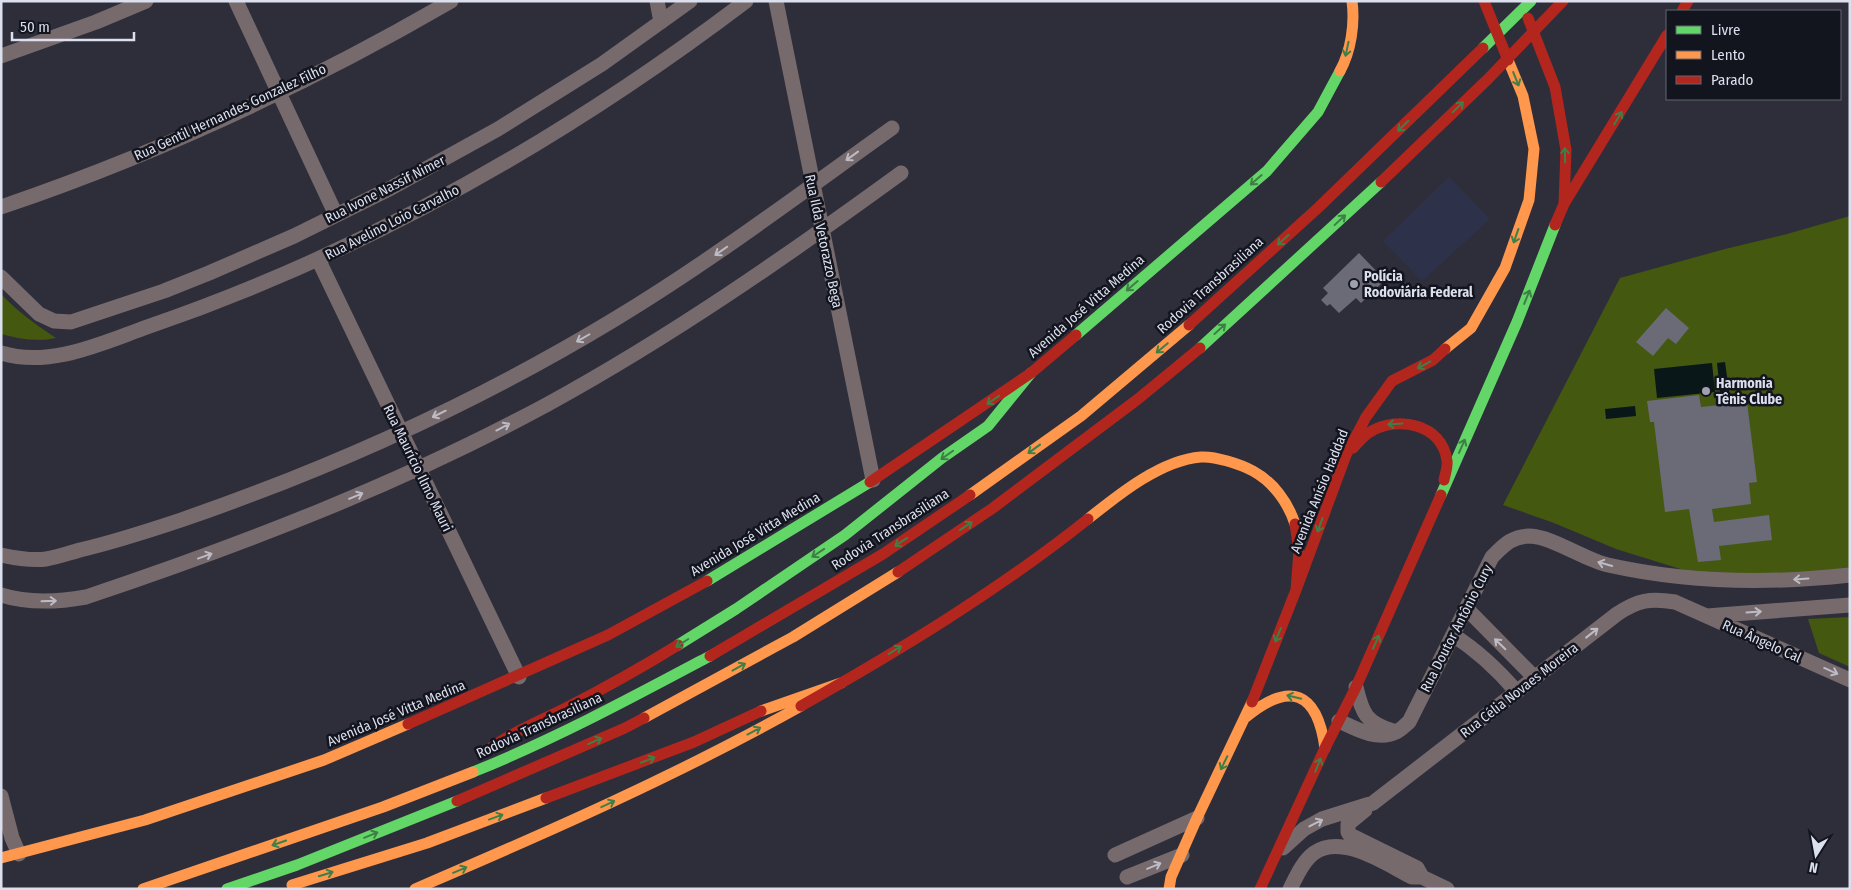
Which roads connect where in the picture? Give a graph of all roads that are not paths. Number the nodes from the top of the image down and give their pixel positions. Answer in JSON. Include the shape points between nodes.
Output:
{"nodes":[{"id":1,"x":146,"y":1,"type":"edge"},
{"id":2,"x":236,"y":1,"type":"edge"},
{"id":3,"x":451,"y":1,"type":"edge"},
{"id":4,"x":657,"y":1,"type":"edge"},
{"id":5,"x":690,"y":1,"type":"edge"},
{"id":6,"x":746,"y":1,"type":"edge"},
{"id":7,"x":776,"y":1,"type":"edge"},
{"id":8,"x":1352,"y":1,"type":"edge"},
{"id":9,"x":1484,"y":1,"type":"edge"},
{"id":10,"x":1522,"y":1,"type":"edge"},
{"id":11,"x":1532,"y":1,"type":"edge"},
{"id":12,"x":1562,"y":1,"type":"edge"},
{"id":13,"x":661,"y":22,"type":"junction"},
{"id":14,"x":1666,"y":37,"type":"edge"},
{"id":15,"x":1,"y":56,"type":"edge"},
{"id":16,"x":279,"y":92,"type":"junction"},
{"id":17,"x":892,"y":128,"type":"dead end"},
{"id":18,"x":900,"y":173,"type":"dead end"},
{"id":19,"x":812,"y":185,"type":"junction"},
{"id":20,"x":1564,"y":204,"type":"junction"},
{"id":21,"x":1,"y":207,"type":"edge"},
{"id":22,"x":336,"y":215,"type":"junction"},
{"id":23,"x":822,"y":231,"type":"junction"},
{"id":24,"x":318,"y":259,"type":"junction"},
{"id":25,"x":1,"y":277,"type":"edge"},
{"id":26,"x":1,"y":353,"type":"edge"},
{"id":27,"x":1032,"y":373,"type":"junction"},
{"id":28,"x":401,"y":432,"type":"junction"},
{"id":29,"x":1346,"y":455,"type":"junction"},
{"id":30,"x":419,"y":469,"type":"junction"},
{"id":31,"x":873,"y":480,"type":"junction"},
{"id":32,"x":1443,"y":491,"type":"junction"},
{"id":33,"x":1,"y":555,"type":"edge"},
{"id":34,"x":1640,"y":571,"type":"junction"},
{"id":35,"x":1850,"y":575,"type":"edge"},
{"id":36,"x":1679,"y":576,"type":"junction"},
{"id":37,"x":1296,"y":590,"type":"junction"},
{"id":38,"x":1,"y":595,"type":"edge"},
{"id":39,"x":1640,"y":602,"type":"junction"},
{"id":40,"x":1675,"y":602,"type":"junction"},
{"id":41,"x":1850,"y":605,"type":"edge"},
{"id":42,"x":1466,"y":608,"type":"junction"},
{"id":43,"x":1705,"y":616,"type":"junction"},
{"id":44,"x":1453,"y":635,"type":"junction"},
{"id":45,"x":519,"y":677,"type":"junction"},
{"id":46,"x":1535,"y":678,"type":"junction"},
{"id":47,"x":1850,"y":680,"type":"edge"},
{"id":48,"x":841,"y":683,"type":"junction"},
{"id":49,"x":1356,"y":687,"type":"junction"},
{"id":50,"x":1518,"y":692,"type":"junction"},
{"id":51,"x":1312,"y":705,"type":"junction"},
{"id":52,"x":1245,"y":719,"type":"junction"},
{"id":53,"x":1339,"y":721,"type":"junction"},
{"id":54,"x":1397,"y":732,"type":"junction"},
{"id":55,"x":1325,"y":748,"type":"junction"},
{"id":56,"x":449,"y":781,"type":"junction"},
{"id":57,"x":1,"y":796,"type":"edge"},
{"id":58,"x":1373,"y":803,"type":"junction"},
{"id":59,"x":1197,"y":818,"type":"junction"},
{"id":60,"x":1353,"y":843,"type":"junction"},
{"id":61,"x":1278,"y":853,"type":"junction"},
{"id":62,"x":19,"y":854,"type":"junction"},
{"id":63,"x":1115,"y":855,"type":"dead end"},
{"id":64,"x":1182,"y":855,"type":"junction"},
{"id":65,"x":1,"y":858,"type":"edge"},
{"id":66,"x":1127,"y":878,"type":"dead end"},
{"id":67,"x":143,"y":889,"type":"edge"},
{"id":68,"x":227,"y":889,"type":"edge"},
{"id":69,"x":279,"y":889,"type":"edge"},
{"id":70,"x":415,"y":889,"type":"edge"},
{"id":71,"x":1169,"y":889,"type":"edge"},
{"id":72,"x":1260,"y":889,"type":"edge"},
{"id":73,"x":1290,"y":889,"type":"edge"},
{"id":74,"x":1447,"y":889,"type":"edge"}],
"edges":[{"from":1,"to":15,"type":"street"},
{"from":2,"to":16,"type":"street"},
{"from":3,"to":16,"type":"street","name":"Rua Gentil Hernandes Gonzalez Filho"},
{"from":4,"to":13,"type":"street"},
{"from":5,"to":13,"type":"street","name":"Rua Ivone Nassif Nimer"},
{"from":6,"to":24,"type":"street","name":"Rua Avelino Loio Carvalho","via":[[642,77],[524,151]]},
{"from":7,"to":19,"type":"street","name":"Rua Ilda Vetorazzo Bega"},
{"from":8,"to":27,"type":"main road","name":"Avenida José Vitta Medina","one_way":true,"via":[[1354,19],[1345,62],[1318,112],[1267,171]]},
{"from":9,"to":29,"type":"main road","name":"Avenida Anísio Haddad","one_way":true,"via":[[1523,96],[1534,149],[1529,200],[1505,268],[1471,328],[1434,360],[1392,381],[1366,417]]},
{"from":20,"to":10,"type":"main road","one_way":true,"via":[[1566,150],[1555,87]]},
{"from":11,"to":56,"type":"main road","name":"Rodovia Transbrasiliana","one_way":true,"via":[[1319,207],[1200,316],[1081,416],[949,510],[816,595],[637,695],[505,759]]},
{"from":68,"to":12,"type":"main road","one_way":true,"via":[[297,865],[484,790],[625,728],[793,637],[879,585],[993,508],[1145,394],[1194,353],[1343,218],[1488,79]]},
{"from":13,"to":22,"type":"street","name":"Rua Ivone Nassif Nimer","via":[[498,129]]},
{"from":20,"to":14,"type":"main road","one_way":true},
{"from":16,"to":21,"type":"street","name":"Rua Gentil Hernandes Gonzalez Filho","via":[[147,151]]},
{"from":16,"to":22,"type":"street"},
{"from":17,"to":19,"type":"street","one_way":true},
{"from":18,"to":23,"type":"street"},
{"from":19,"to":23,"type":"street","name":"Rua Ilda Vetorazzo Bega"},
{"from":19,"to":28,"type":"street","one_way":true,"via":[[716,255],[615,319],[510,378]]},
{"from":32,"to":20,"type":"main road","one_way":true,"via":[[1517,322]]},
{"from":22,"to":25,"type":"street","name":"Rua Ivone Nassif Nimer","via":[[252,255],[164,291],[71,322],[54,321],[39,314]]},
{"from":30,"to":23,"type":"street","one_way":true,"via":[[611,368],[718,302]]},
{"from":23,"to":31,"type":"street","name":"Rua Ilda Vetorazzo Bega"},
{"from":24,"to":26,"type":"street","name":"Rua Avelino Loio Carvalho","via":[[212,304],[64,354],[32,358]]},
{"from":24,"to":28,"type":"street","name":"Rua Maurício Ilmo Mauri"},
{"from":27,"to":31,"type":"main road","name":"Avenida José Vitta Medina","one_way":true},
{"from":27,"to":56,"type":"main road","one_way":true,"via":[[988,426],[845,534],[648,664],[503,739]]},
{"from":28,"to":30,"type":"street","name":"Rua Maurício Ilmo Mauri"},
{"from":28,"to":33,"type":"street","via":[[281,484],[113,542],[44,560]]},
{"from":32,"to":29,"type":"main road","one_way":true,"via":[[1447,461],[1440,441],[1426,430],[1408,423],[1387,425],[1369,432]]},
{"from":29,"to":37,"type":"main road","name":"Avenida Anísio Haddad","one_way":true},
{"from":38,"to":30,"type":"street","one_way":true,"via":[[38,602],[86,596],[237,544]]},
{"from":30,"to":45,"type":"street","name":"Rua Maurício Ilmo Mauri"},
{"from":31,"to":45,"type":"main road","name":"Avenida José Vitta Medina","via":[[706,582],[608,635]]},
{"from":49,"to":32,"type":"main road","one_way":true},
{"from":34,"to":36,"type":"street","name":"Rua Doutor Antônio Cury"},
{"from":34,"to":39,"type":"street","via":[[1649,589]]},
{"from":34,"to":42,"type":"street","name":"Rua Doutor Antônio Cury","one_way":true,"via":[[1606,565],[1532,536],[1519,538],[1505,543],[1492,557]]},
{"from":35,"to":36,"type":"street","name":"Rua Doutor Antônio Cury","one_way":true,"via":[[1764,581],[1718,581]]},
{"from":36,"to":40,"type":"street","via":[[1671,590]]},
{"from":48,"to":37,"type":"main road","one_way":true,"via":[[1036,560],[1151,474],[1201,457],[1240,465],[1262,476],[1278,491],[1293,516],[1299,545]]},
{"from":37,"to":52,"type":"main road","name":"Avenida Anísio Haddad","one_way":true},
{"from":39,"to":40,"type":"street","name":"Rua Célia Novaes Moreira"},
{"from":46,"to":39,"type":"street","name":"Rua Célia Novaes Moreira","one_way":true,"via":[[1617,614]]},
{"from":40,"to":43,"type":"street","name":"Rua Ângelo Cal"},
{"from":43,"to":41,"type":"street","one_way":true},
{"from":42,"to":44,"type":"street","name":"Rua Doutor Antônio Cury"},
{"from":46,"to":42,"type":"street","one_way":true},
{"from":43,"to":47,"type":"street","name":"Rua Ângelo Cal","one_way":true},
{"from":44,"to":50,"type":"street","via":[[1499,671]]},
{"from":44,"to":54,"type":"street","name":"Rua Doutor Antônio Cury","via":[[1409,722]]},
{"from":45,"to":62,"type":"main road","name":"Avenida José Vitta Medina","via":[[324,760],[145,820]]},
{"from":46,"to":50,"type":"street","name":"Rua Célia Novaes Moreira"},
{"from":69,"to":48,"type":"main road","one_way":true,"via":[[427,843],[694,742],[758,712]]},
{"from":70,"to":48,"type":"main road","one_way":true,"via":[[558,828],[699,761]]},
{"from":49,"to":53,"type":"main road"},
{"from":49,"to":54,"type":"street","via":[[1364,714],[1381,728]]},
{"from":50,"to":58,"type":"street","name":"Rua Célia Novaes Moreira"},
{"from":51,"to":52,"type":"main road","one_way":true,"via":[[1301,698],[1280,696],[1265,702]]},
{"from":51,"to":53,"type":"main road"},
{"from":51,"to":55,"type":"main road","via":[[1320,718]]},
{"from":52,"to":59,"type":"main road","name":"Avenida Anísio Haddad","one_way":true},
{"from":53,"to":54,"type":"street","via":[[1372,734]]},
{"from":53,"to":55,"type":"main road"},
{"from":61,"to":55,"type":"main road","one_way":true},
{"from":56,"to":67,"type":"main road","name":"Rodovia Transbrasiliana","one_way":true,"via":[[383,807]]},
{"from":57,"to":62,"type":"street"},
{"from":58,"to":60,"type":"street","name":"Rua Célia Novaes Moreira","via":[[1348,824]]},
{"from":61,"to":58,"type":"street","name":"Rua Célia Novaes Moreira","one_way":true,"via":[[1304,829]]},
{"from":59,"to":63,"type":"street"},
{"from":59,"to":64,"type":"main road","name":"Avenida Anísio Haddad"},
{"from":60,"to":73,"type":"street","via":[[1312,854]]},
{"from":60,"to":74,"type":"street","via":[[1417,868],[1422,877]]},
{"from":61,"to":72,"type":"main road"},
{"from":62,"to":65,"type":"main road","name":"Avenida José Vitta Medina"},
{"from":66,"to":64,"type":"street","one_way":true},
{"from":64,"to":71,"type":"main road","name":"Avenida Anísio Haddad"}]}
